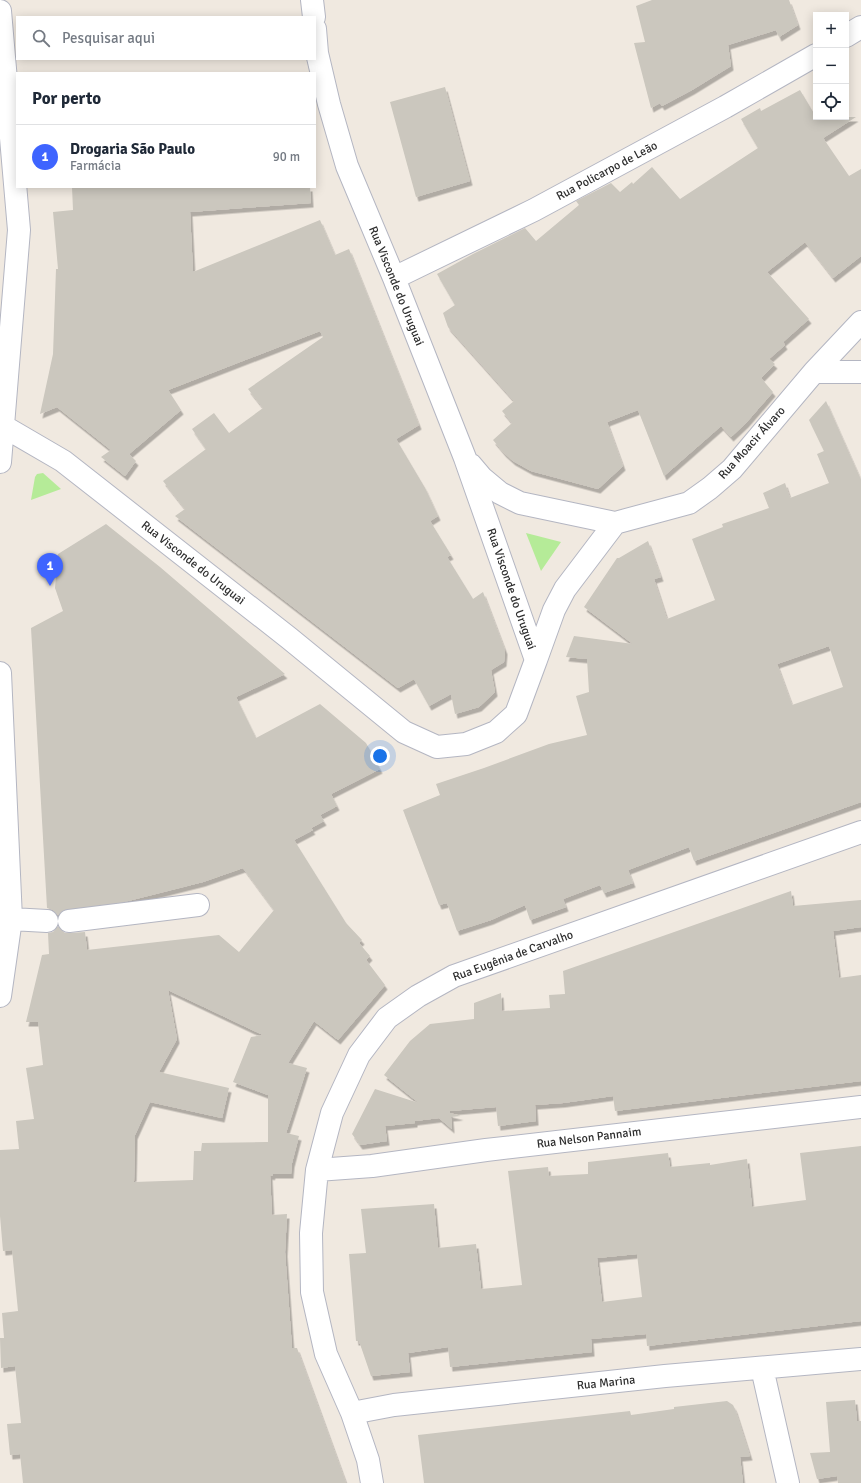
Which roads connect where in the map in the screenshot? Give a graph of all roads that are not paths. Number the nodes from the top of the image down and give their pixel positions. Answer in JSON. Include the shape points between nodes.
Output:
{"nodes":[{"id":1,"x":312,"y":0,"type":"edge"},
{"id":2,"x":0,"y":11,"type":"edge"},
{"id":3,"x":314,"y":16,"type":"edge"},
{"id":4,"x":861,"y":27,"type":"edge"},
{"id":5,"x":849,"y":34,"type":"edge"},
{"id":6,"x":316,"y":41,"type":"edge"},
{"id":7,"x":813,"y":57,"type":"edge"},
{"id":8,"x":4,"y":100,"type":"edge"},
{"id":9,"x":394,"y":278,"type":"junction"},
{"id":10,"x":861,"y":322,"type":"edge"},
{"id":11,"x":814,"y":372,"type":"junction"},
{"id":12,"x":861,"y":372,"type":"edge"},
{"id":13,"x":3,"y":426,"type":"junction"},
{"id":14,"x":465,"y":458,"type":"junction"},
{"id":15,"x":0,"y":462,"type":"edge"},
{"id":16,"x":615,"y":523,"type":"junction"},
{"id":17,"x":536,"y":660,"type":"junction"},
{"id":18,"x":0,"y":673,"type":"edge"},
{"id":19,"x":861,"y":832,"type":"edge"},
{"id":20,"x":198,"y":905,"type":"dead end"},
{"id":21,"x":47,"y":921,"type":"dead end"},
{"id":22,"x":69,"y":921,"type":"dead end"},
{"id":23,"x":6,"y":924,"type":"edge"},
{"id":24,"x":0,"y":996,"type":"edge"},
{"id":25,"x":861,"y":1106,"type":"edge"},
{"id":26,"x":317,"y":1170,"type":"junction"},
{"id":27,"x":861,"y":1359,"type":"edge"},
{"id":28,"x":762,"y":1368,"type":"junction"},
{"id":29,"x":352,"y":1414,"type":"junction"},
{"id":30,"x":372,"y":1483,"type":"edge"},
{"id":31,"x":788,"y":1483,"type":"edge"}],
"edges":[{"from":1,"to":3,"type":"street"},
{"from":2,"to":8,"type":"street"},
{"from":4,"to":5,"type":"street"},
{"from":6,"to":9,"type":"street","name":"Rua Visconde do Uruguai","via":[[329,104],[347,166]]},
{"from":7,"to":9,"type":"street","name":"Rua Policarpo de Leão","via":[[534,210]]},
{"from":8,"to":13,"type":"street","via":[[19,230]]},
{"from":9,"to":14,"type":"street","name":"Rua Visconde do Uruguai"},
{"from":10,"to":11,"type":"street","name":"Rua Moacir Álvaro"},
{"from":11,"to":12,"type":"street"},
{"from":11,"to":16,"type":"street","name":"Rua Moacir Álvaro","via":[[732,469],[710,488],[689,503]]},
{"from":13,"to":15,"type":"street"},
{"from":13,"to":17,"type":"street","name":"Rua Visconde do Uruguai","via":[[63,461],[289,638],[404,732],[437,747],[466,744],[496,732],[516,714]]},
{"from":14,"to":16,"type":"street","name":"Rua Moacir Álvaro","via":[[482,478],[500,493],[520,503]]},
{"from":14,"to":17,"type":"street","name":"Rua Visconde do Uruguai"},
{"from":16,"to":17,"type":"street","via":[[565,589],[554,610]]},
{"from":18,"to":23,"type":"street"},
{"from":19,"to":26,"type":"street","name":"Rua Eugênia de Carvalho","via":[[454,976],[418,996],[387,1018],[359,1055],[332,1113]]},
{"from":20,"to":22,"type":"street"},
{"from":21,"to":23,"type":"street"},
{"from":23,"to":24,"type":"street"},
{"from":25,"to":26,"type":"street","name":"Rua Nelson Pannaim","via":[[372,1166]]},
{"from":26,"to":29,"type":"street","name":"Rua Eugênia de Carvalho","via":[[311,1233],[312,1292],[326,1354]]},
{"from":27,"to":28,"type":"street","name":"Rua Marina"},
{"from":28,"to":29,"type":"street","name":"Rua Marina","via":[[394,1405]]},
{"from":28,"to":31,"type":"street"},
{"from":29,"to":30,"type":"street","name":"Rua Eugênia de Carvalho","via":[[368,1460]]}]}
